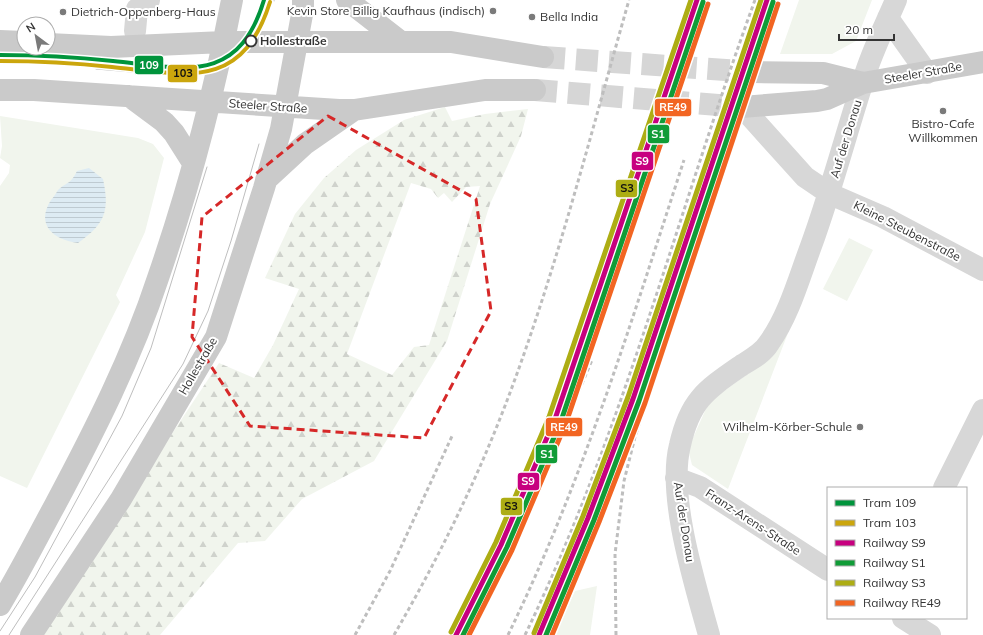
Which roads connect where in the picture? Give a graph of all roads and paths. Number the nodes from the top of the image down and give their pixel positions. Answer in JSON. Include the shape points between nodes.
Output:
{"nodes":[{"id":1,"x":149,"y":0,"type":"edge"},
{"id":2,"x":232,"y":0,"type":"edge"},
{"id":3,"x":303,"y":0,"type":"edge"},
{"id":4,"x":347,"y":0,"type":"edge"},
{"id":5,"x":892,"y":9,"type":"edge"},
{"id":6,"x":135,"y":31,"type":"dead end"},
{"id":7,"x":0,"y":41,"type":"edge"},
{"id":8,"x":16,"y":42,"type":"edge"},
{"id":9,"x":224,"y":42,"type":"junction"},
{"id":10,"x":297,"y":42,"type":"junction"},
{"id":11,"x":401,"y":42,"type":"junction"},
{"id":12,"x":56,"y":44,"type":"edge"},
{"id":13,"x":543,"y":57,"type":"tunnel mouth"},
{"id":14,"x":983,"y":62,"type":"edge"},
{"id":15,"x":753,"y":72,"type":"tunnel mouth"},
{"id":16,"x":926,"y":73,"type":"junction"},
{"id":17,"x":863,"y":83,"type":"junction"},
{"id":18,"x":0,"y":90,"type":"edge"},
{"id":19,"x":535,"y":90,"type":"tunnel mouth"},
{"id":20,"x":129,"y":96,"type":"junction"},
{"id":21,"x":210,"y":101,"type":"junction"},
{"id":22,"x":742,"y":107,"type":"joint"},
{"id":23,"x":284,"y":108,"type":"junction"},
{"id":24,"x":354,"y":110,"type":"junction"},
{"id":25,"x":193,"y":163,"type":"junction"},
{"id":26,"x":265,"y":180,"type":"junction"},
{"id":27,"x":830,"y":194,"type":"junction"},
{"id":28,"x":983,"y":270,"type":"edge"},
{"id":29,"x":983,"y":410,"type":"edge"},
{"id":30,"x":676,"y":478,"type":"junction"},
{"id":31,"x":944,"y":487,"type":"edge"},
{"id":32,"x":827,"y":569,"type":"edge"},
{"id":33,"x":0,"y":605,"type":"edge"},
{"id":34,"x":905,"y":619,"type":"edge"},
{"id":35,"x":31,"y":635,"type":"edge"},
{"id":36,"x":710,"y":635,"type":"edge"},
{"id":37,"x":930,"y":635,"type":"edge"}],
"edges":[{"from":1,"to":6,"type":"street","via":[[137,9]]},
{"from":2,"to":9,"type":"main road"},
{"from":3,"to":10,"type":"main road","name":"Hollestraße"},
{"from":4,"to":11,"type":"main road"},
{"from":5,"to":16,"type":"street"},
{"from":5,"to":17,"type":"street","name":"Auf der Donau"},
{"from":7,"to":8,"type":"main road"},
{"from":9,"to":10,"type":"main road"},
{"from":9,"to":12,"type":"main road","via":[[111,47]]},
{"from":9,"to":21,"type":"main road"},
{"from":10,"to":11,"type":"main road"},
{"from":10,"to":23,"type":"main road","name":"Hollestraße"},
{"from":11,"to":13,"type":"main road","via":[[451,42]]},
{"from":14,"to":16,"type":"main road","name":"Steeler Straße"},
{"from":15,"to":17,"type":"main road","name":"Steeler Straße","via":[[823,72]]},
{"from":16,"to":17,"type":"main road","name":"Steeler Straße"},
{"from":17,"to":22,"type":"main road","name":"Steeler Straße","via":[[817,101]]},
{"from":17,"to":27,"type":"street","name":"Auf der Donau"},
{"from":18,"to":20,"type":"main road","name":"Steeler Straße"},
{"from":19,"to":24,"type":"main road","name":"Steeler Straße","via":[[485,90]]},
{"from":20,"to":21,"type":"main road","name":"Steeler Straße"},
{"from":20,"to":25,"type":"main road","via":[[164,122]]},
{"from":21,"to":23,"type":"main road","name":"Steeler Straße"},
{"from":21,"to":25,"type":"main road"},
{"from":22,"to":27,"type":"street","name":"Auf der Donau","via":[[805,177]]},
{"from":23,"to":24,"type":"main road","name":"Steeler Straße"},
{"from":23,"to":26,"type":"main road","name":"Hollestraße","via":[[279,137]]},
{"from":24,"to":26,"type":"main road","via":[[305,144]]},
{"from":25,"to":33,"type":"main road","via":[[158,279],[130,350],[74,470],[30,555]]},
{"from":26,"to":35,"type":"main road","name":"Hollestraße","via":[[216,337],[121,499]]},
{"from":27,"to":28,"type":"street","name":"Kleine Steubenstraße","via":[[883,217]]},
{"from":27,"to":30,"type":"street","name":"Auf der Donau","via":[[800,277],[768,345],[704,394],[693,406],[679,447]]},
{"from":29,"to":31,"type":"street"},
{"from":30,"to":32,"type":"street","name":"Franz-Arens-Straße","via":[[700,488]]},
{"from":30,"to":36,"type":"street","name":"Auf der Donau","via":[[695,585]]},
{"from":34,"to":37,"type":"street"}]}
